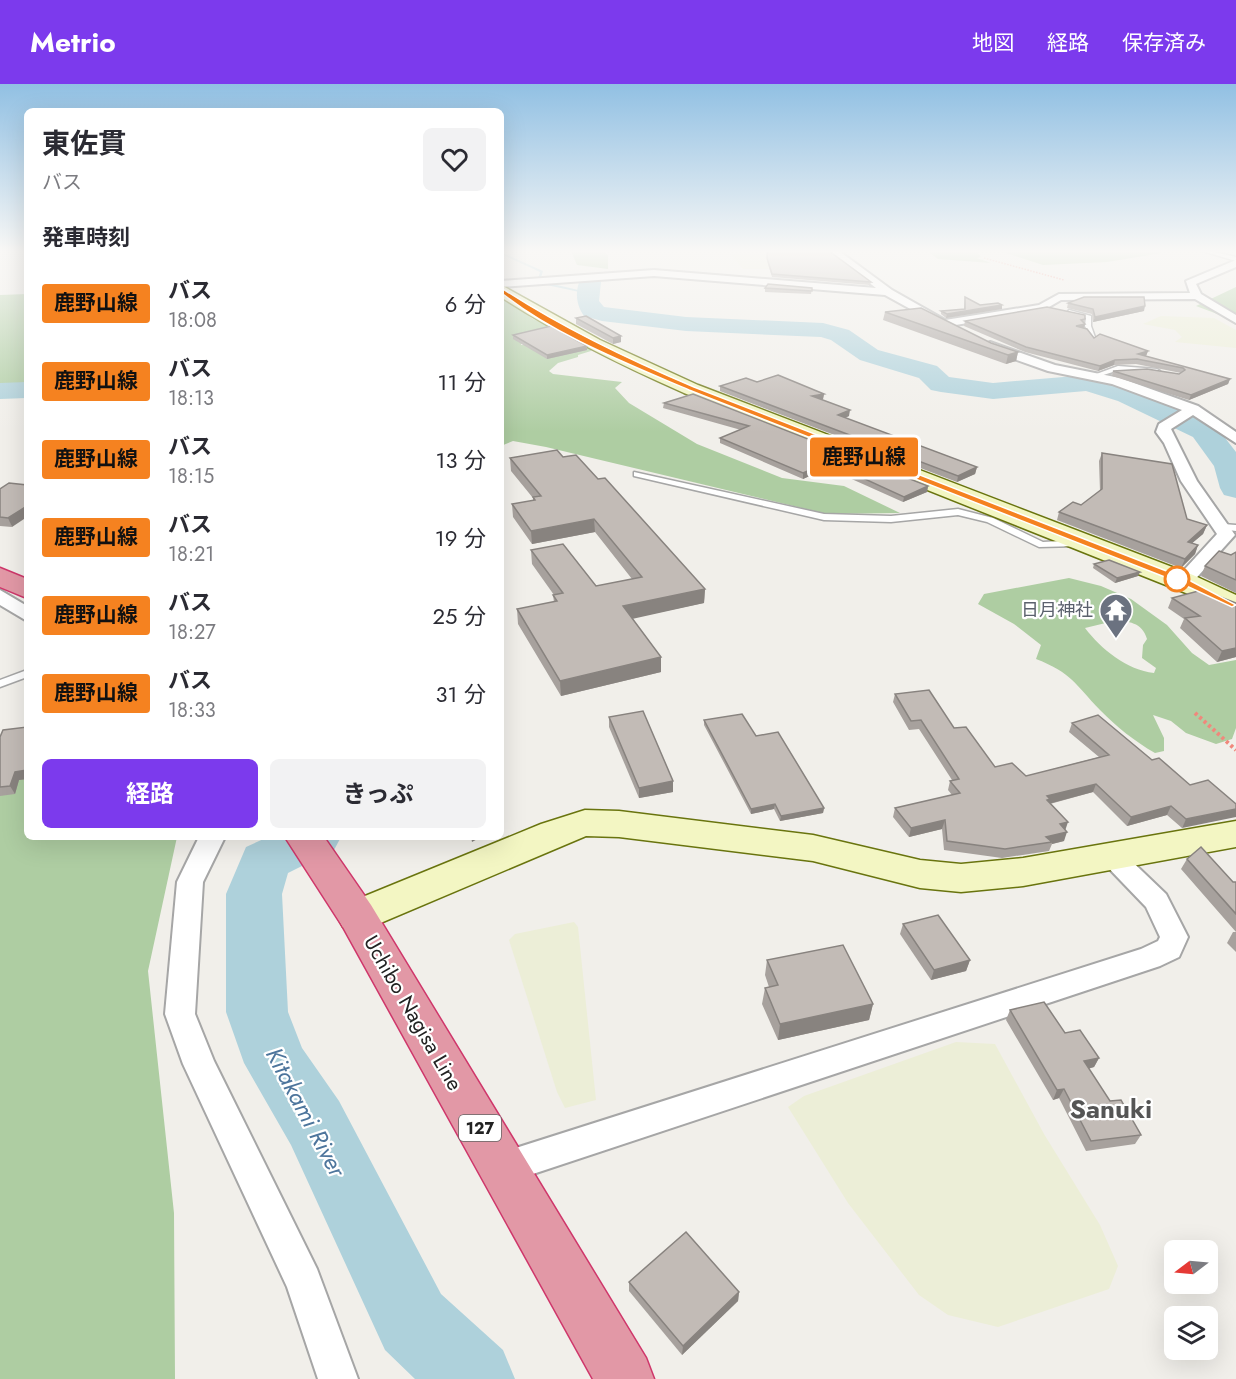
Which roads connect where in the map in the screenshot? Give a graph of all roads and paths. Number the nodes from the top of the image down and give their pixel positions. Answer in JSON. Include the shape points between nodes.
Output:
{"nodes":[{"id":1,"x":536,"y":311,"type":"edge"},
{"id":2,"x":921,"y":311,"type":"edge"},
{"id":3,"x":1018,"y":311,"type":"edge"},
{"id":4,"x":1064,"y":311,"type":"edge"},
{"id":5,"x":1222,"y":311,"type":"edge"},
{"id":6,"x":1236,"y":320,"type":"edge"},
{"id":7,"x":943,"y":324,"type":"junction"},
{"id":8,"x":965,"y":336,"type":"edge"},
{"id":9,"x":1094,"y":339,"type":"edge"},
{"id":10,"x":981,"y":343,"type":"edge"},
{"id":11,"x":1169,"y":373,"type":"edge"},
{"id":12,"x":1094,"y":375,"type":"junction"},
{"id":13,"x":1191,"y":410,"type":"junction"},
{"id":14,"x":1236,"y":439,"type":"edge"},
{"id":15,"x":637,"y":474,"type":"dead end"},
{"id":16,"x":1230,"y":528,"type":"edge"},
{"id":17,"x":1083,"y":542,"type":"junction"},
{"id":18,"x":0,"y":576,"type":"edge"},
{"id":19,"x":1184,"y":581,"type":"junction"},
{"id":20,"x":24,"y":588,"type":"edge"},
{"id":21,"x":0,"y":596,"type":"edge"},
{"id":22,"x":1236,"y":605,"type":"edge"},
{"id":23,"x":24,"y":613,"type":"edge"},
{"id":24,"x":24,"y":674,"type":"edge"},
{"id":25,"x":0,"y":684,"type":"edge"},
{"id":26,"x":1195,"y":713,"type":"dead end"},
{"id":27,"x":1236,"y":750,"type":"edge"},
{"id":28,"x":1236,"y":834,"type":"edge"},
{"id":29,"x":211,"y":840,"type":"edge"},
{"id":30,"x":306,"y":840,"type":"edge"},
{"id":31,"x":1110,"y":856,"type":"junction"},
{"id":32,"x":345,"y":898,"type":"junction"},
{"id":33,"x":503,"y":1168,"type":"junction"},
{"id":34,"x":338,"y":1379,"type":"edge"},
{"id":35,"x":625,"y":1379,"type":"edge"}],
"edges":[{"from":1,"to":17,"type":"main road","via":[[623,359],[672,380]]},
{"from":2,"to":7,"type":"street"},
{"from":3,"to":7,"type":"street"},
{"from":4,"to":9,"type":"lane","via":[[1089,317]]},
{"from":5,"to":6,"type":"street"},
{"from":7,"to":8,"type":"street"},
{"from":10,"to":12,"type":"street","via":[[1052,368]]},
{"from":11,"to":12,"type":"lane","via":[[1130,368]]},
{"from":12,"to":13,"type":"street"},
{"from":13,"to":14,"type":"street"},
{"from":13,"to":16,"type":"street","via":[[1164,427],[1163,432],[1171,440],[1189,481]]},
{"from":15,"to":17,"type":"lane","via":[[824,518],[899,519],[958,512],[990,520],[1042,545]]},
{"from":16,"to":19,"type":"street"},
{"from":17,"to":19,"type":"main road"},
{"from":18,"to":20,"type":"highway"},
{"from":19,"to":22,"type":"main road"},
{"from":21,"to":23,"type":"street"},
{"from":24,"to":25,"type":"lane"},
{"from":26,"to":27,"type":"path"},
{"from":28,"to":31,"type":"main road"},
{"from":29,"to":34,"type":"street","via":[[190,882],[180,1014],[198,1064],[304,1282]]},
{"from":30,"to":32,"type":"highway","name":"Uchibo Nagisa Line","number":"127"},
{"from":31,"to":32,"type":"main road","via":[[1023,872],[962,878],[920,874],[813,848],[585,823]]},
{"from":31,"to":33,"type":"street","via":[[1156,901],[1174,937],[1169,949]]},
{"from":32,"to":33,"type":"highway","name":"Uchibo Nagisa Line","number":"127"},
{"from":33,"to":35,"type":"highway","name":"Uchibo Nagisa Line","number":"127"}]}
